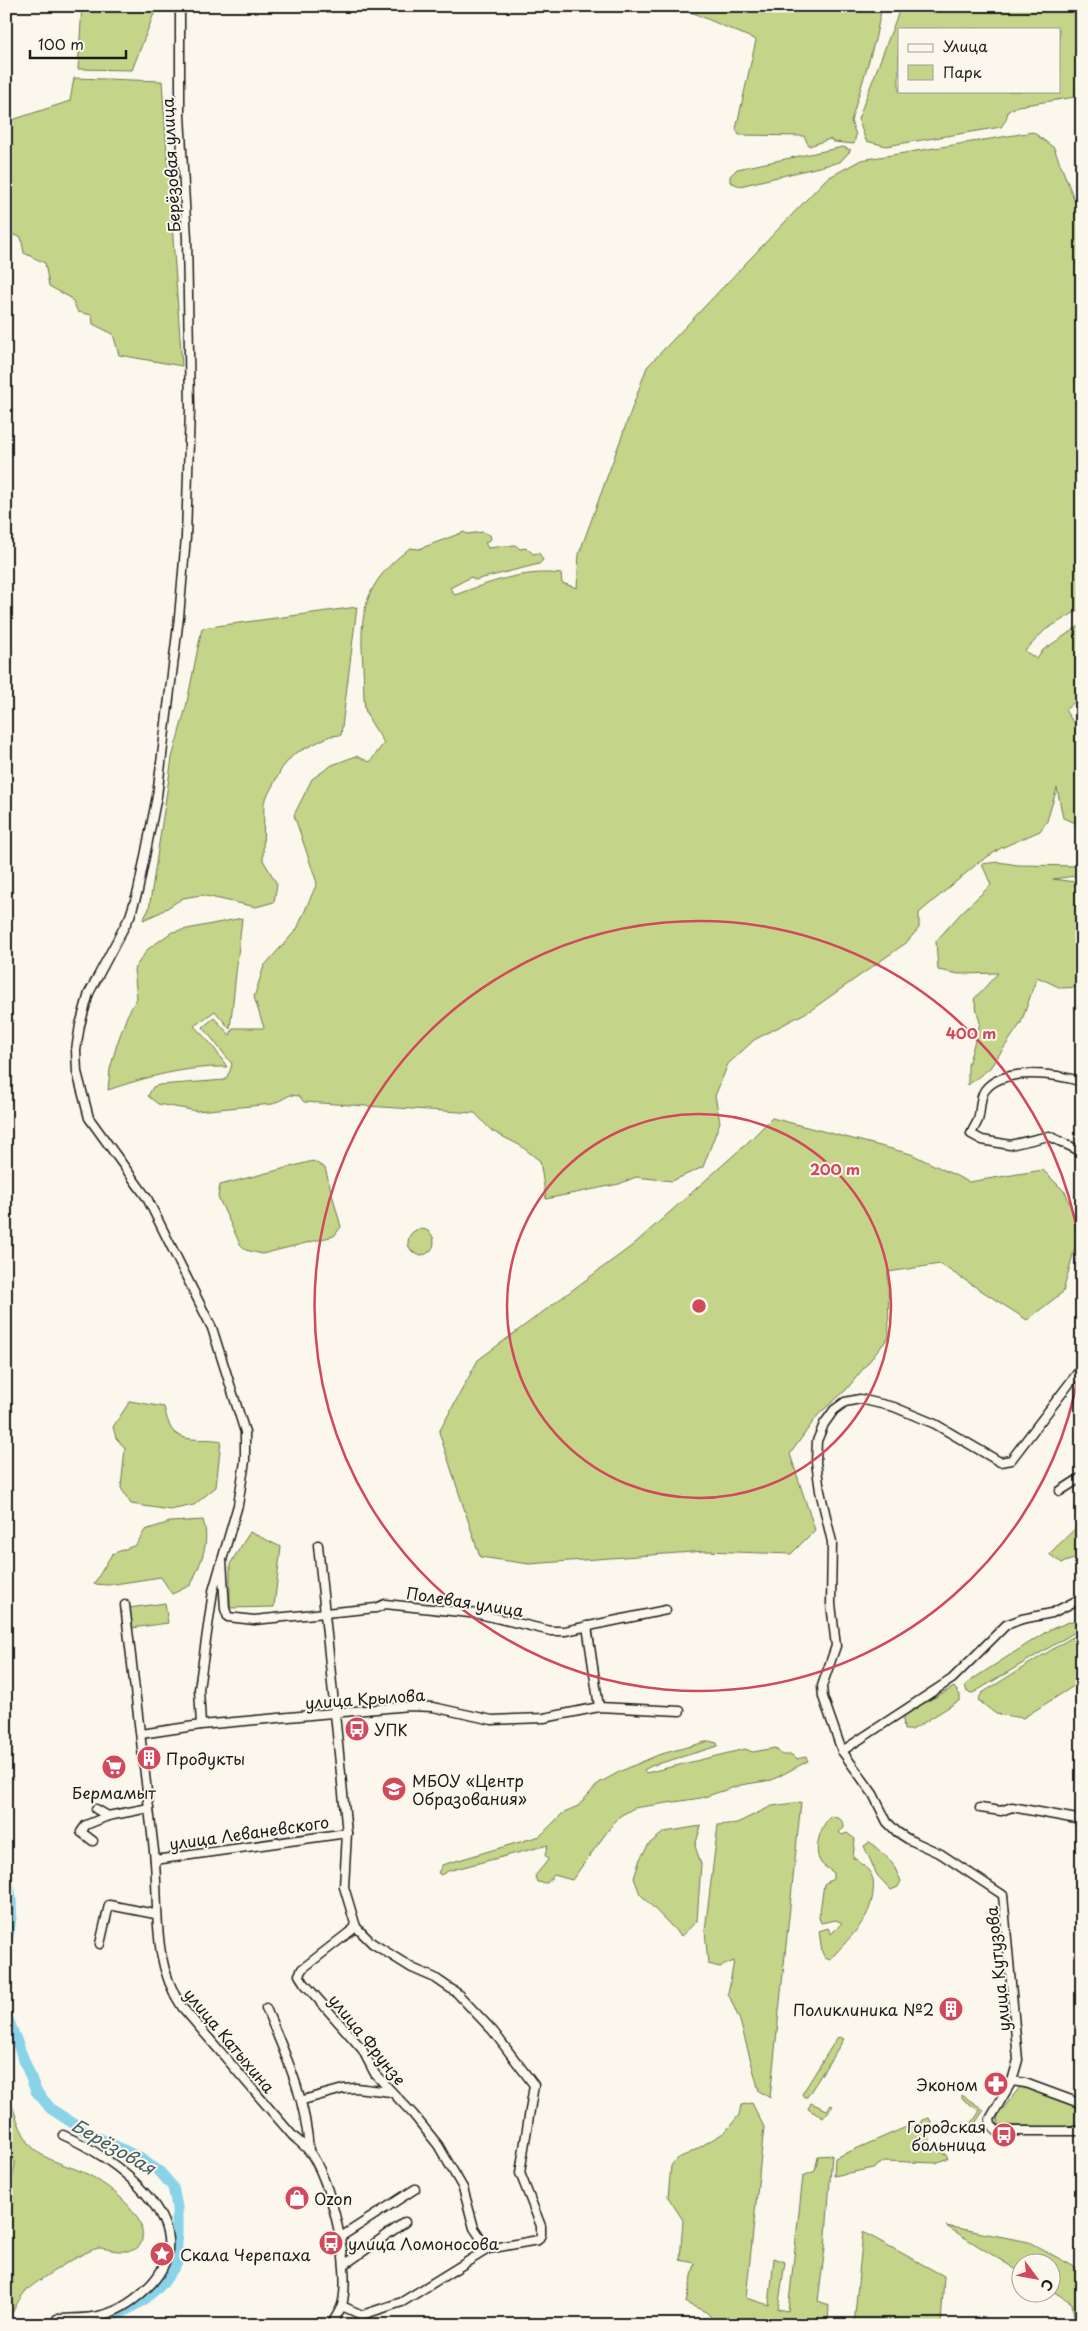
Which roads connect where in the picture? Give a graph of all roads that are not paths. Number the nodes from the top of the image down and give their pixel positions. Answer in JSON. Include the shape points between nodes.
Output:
{"nodes":[{"id":1,"x":180,"y":6,"type":"edge"},
{"id":2,"x":1082,"y":1082,"type":"edge"},
{"id":3,"x":1082,"y":1152,"type":"edge"},
{"id":4,"x":1082,"y":1367,"type":"edge"},
{"id":5,"x":1082,"y":1477,"type":"edge"},
{"id":6,"x":1060,"y":1491,"type":"dead end"},
{"id":7,"x":318,"y":1545,"type":"dead end"},
{"id":8,"x":221,"y":1558,"type":"junction"},
{"id":9,"x":1082,"y":1598,"type":"edge"},
{"id":10,"x":1082,"y":1603,"type":"edge"},
{"id":11,"x":125,"y":1605,"type":"dead end"},
{"id":12,"x":666,"y":1610,"type":"dead end"},
{"id":13,"x":324,"y":1613,"type":"junction"},
{"id":14,"x":1052,"y":1613,"type":"junction"},
{"id":15,"x":587,"y":1626,"type":"junction"},
{"id":16,"x":598,"y":1707,"type":"junction"},
{"id":17,"x":680,"y":1711,"type":"dead end"},
{"id":18,"x":334,"y":1714,"type":"junction"},
{"id":19,"x":201,"y":1726,"type":"junction"},
{"id":20,"x":141,"y":1734,"type":"junction"},
{"id":21,"x":842,"y":1751,"type":"junction"},
{"id":22,"x":149,"y":1808,"type":"junction"},
{"id":23,"x":980,"y":1808,"type":"dead end"},
{"id":24,"x":96,"y":1809,"type":"dead end"},
{"id":25,"x":108,"y":1816,"type":"junction"},
{"id":26,"x":1082,"y":1820,"type":"edge"},
{"id":27,"x":347,"y":1832,"type":"junction"},
{"id":28,"x":93,"y":1841,"type":"dead end"},
{"id":29,"x":155,"y":1860,"type":"junction"},
{"id":30,"x":155,"y":1914,"type":"junction"},
{"id":31,"x":356,"y":1927,"type":"junction"},
{"id":32,"x":100,"y":1944,"type":"dead end"},
{"id":33,"x":266,"y":2008,"type":"dead end"},
{"id":34,"x":1012,"y":2081,"type":"junction"},
{"id":35,"x":391,"y":2092,"type":"junction"},
{"id":36,"x":303,"y":2100,"type":"junction"},
{"id":37,"x":1082,"y":2104,"type":"edge"},
{"id":38,"x":1082,"y":2131,"type":"edge"},
{"id":39,"x":63,"y":2135,"type":"dead end"},
{"id":40,"x":309,"y":2151,"type":"junction"},
{"id":41,"x":415,"y":2189,"type":"dead end"},
{"id":42,"x":405,"y":2222,"type":"dead end"},
{"id":43,"x":339,"y":2238,"type":"junction"},
{"id":44,"x":488,"y":2249,"type":"junction"},
{"id":45,"x":344,"y":2265,"type":"junction"},
{"id":46,"x":342,"y":2306,"type":"junction"},
{"id":47,"x":56,"y":2323,"type":"edge"},
{"id":48,"x":331,"y":2325,"type":"edge"}],
"edges":[{"from":1,"to":8,"type":"street","name":"Берёзовая улица","via":[[180,115],[190,409],[186,537],[179,617],[157,796],[138,891],[130,916],[89,993],[76,1050],[89,1118],[149,1203],[212,1328],[245,1432],[245,1461],[238,1505]]},
{"from":2,"to":3,"type":"street","via":[[1029,1074],[996,1081],[984,1090],[978,1120],[971,1134],[982,1140],[1010,1145],[1049,1136]]},
{"from":4,"to":21,"type":"street","via":[[1011,1460],[1000,1462],[935,1424],[894,1407],[860,1399],[845,1402],[824,1424],[817,1441],[816,1462],[832,1542],[831,1604],[836,1646],[822,1686],[828,1716]]},
{"from":5,"to":6,"type":"street"},
{"from":7,"to":13,"type":"street"},
{"from":8,"to":13,"type":"street","name":"Полевая улица","via":[[228,1617],[254,1620]]},
{"from":8,"to":19,"type":"street","via":[[213,1591],[200,1689]]},
{"from":9,"to":14,"type":"street"},
{"from":10,"to":14,"type":"street"},
{"from":11,"to":20,"type":"street","name":"улица Катыхина"},
{"from":12,"to":15,"type":"street","name":"Полевая улица"},
{"from":13,"to":15,"type":"street","name":"Полевая улица","via":[[376,1608],[385,1604],[479,1614],[551,1631]]},
{"from":13,"to":18,"type":"street"},
{"from":14,"to":21,"type":"street","via":[[1006,1625],[952,1679]]},
{"from":15,"to":16,"type":"street"},
{"from":16,"to":17,"type":"street","name":"улица Крылова"},
{"from":16,"to":18,"type":"street","name":"улица Крылова","via":[[544,1718],[513,1720],[492,1720],[433,1707],[410,1706]]},
{"from":18,"to":19,"type":"street","name":"улица Крылова"},
{"from":18,"to":27,"type":"street"},
{"from":19,"to":20,"type":"street","name":"улица Крылова"},
{"from":20,"to":22,"type":"street","name":"улица Катыхина"},
{"from":21,"to":34,"type":"street","name":"улица Кутузова","via":[[897,1832],[941,1854],[1003,1895],[1018,2039],[1018,2060]]},
{"from":22,"to":25,"type":"street"},
{"from":22,"to":29,"type":"street","name":"улица Катыхина"},
{"from":23,"to":26,"type":"street","via":[[1001,1810],[1012,1807]]},
{"from":24,"to":25,"type":"street"},
{"from":25,"to":28,"type":"street","via":[[86,1825],[81,1832]]},
{"from":27,"to":29,"type":"street","name":"улица Леваневского"},
{"from":27,"to":31,"type":"street","via":[[344,1888]]},
{"from":29,"to":30,"type":"street","name":"улица Катыхина"},
{"from":30,"to":32,"type":"street","via":[[109,1905]]},
{"from":30,"to":40,"type":"street","name":"улица Катыхина","via":[[171,1991]]},
{"from":31,"to":35,"type":"street","name":"улица Фрунзе","via":[[302,1969],[299,1975],[362,2049],[374,2074]]},
{"from":31,"to":44,"type":"street","via":[[372,1943],[457,1993],[493,2032],[534,2085],[520,2172],[541,2226],[541,2235],[538,2240]]},
{"from":33,"to":36,"type":"street","name":"улица Катыхина"},
{"from":34,"to":37,"type":"street"},
{"from":34,"to":38,"type":"street","name":"улица Кутузова","via":[[990,2119],[997,2131]]},
{"from":35,"to":36,"type":"street","via":[[343,2089]]},
{"from":35,"to":44,"type":"street","name":"улица Фрунзе","via":[[438,2146],[463,2188],[474,2228]]},
{"from":36,"to":40,"type":"street","name":"улица Катыхина"},
{"from":39,"to":47,"type":"street","via":[[113,2163],[156,2206],[164,2224],[168,2258],[157,2278],[141,2296],[121,2309],[101,2316]]},
{"from":40,"to":43,"type":"street","name":"улица Катыхина","via":[[328,2187]]},
{"from":41,"to":43,"type":"street"},
{"from":42,"to":45,"type":"street"},
{"from":43,"to":45,"type":"street","name":"улица Катыхина"},
{"from":44,"to":46,"type":"street","via":[[402,2302],[362,2315]]},
{"from":45,"to":46,"type":"street","name":"улица Катыхина"},
{"from":46,"to":48,"type":"street","name":"улица Катыхина"}]}
